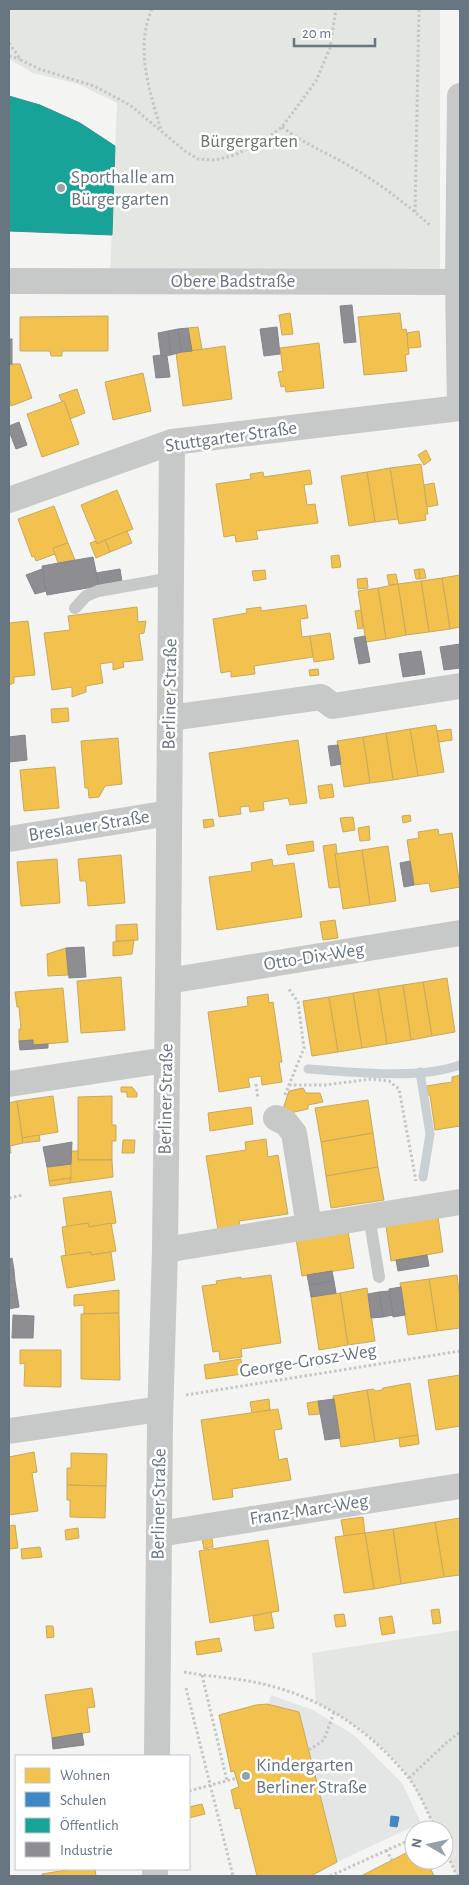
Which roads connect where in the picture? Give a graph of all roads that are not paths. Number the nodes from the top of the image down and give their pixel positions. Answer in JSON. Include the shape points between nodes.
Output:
{"nodes":[{"id":1,"x":460,"y":96,"type":"edge"},
{"id":2,"x":460,"y":143,"type":"edge"},
{"id":3,"x":9,"y":281,"type":"edge"},
{"id":4,"x":458,"y":282,"type":"junction"},
{"id":5,"x":460,"y":408,"type":"edge"},
{"id":6,"x":172,"y":442,"type":"junction"},
{"id":7,"x":9,"y":500,"type":"edge"},
{"id":8,"x":172,"y":578,"type":"junction"},
{"id":9,"x":75,"y":608,"type":"dead end"},
{"id":10,"x":460,"y":686,"type":"edge"},
{"id":11,"x":170,"y":718,"type":"junction"},
{"id":12,"x":168,"y":813,"type":"junction"},
{"id":13,"x":9,"y":839,"type":"edge"},
{"id":14,"x":460,"y":933,"type":"edge"},
{"id":15,"x":168,"y":981,"type":"junction"},
{"id":16,"x":166,"y":1060,"type":"junction"},
{"id":17,"x":9,"y":1084,"type":"edge"},
{"id":18,"x":276,"y":1118,"type":"road end"},
{"id":19,"x":460,"y":1202,"type":"edge"},
{"id":20,"x":369,"y":1216,"type":"junction"},
{"id":21,"x":309,"y":1226,"type":"junction"},
{"id":22,"x":165,"y":1250,"type":"junction"},
{"id":23,"x":379,"y":1277,"type":"dead end"},
{"id":24,"x":160,"y":1403,"type":"junction"},
{"id":25,"x":9,"y":1431,"type":"edge"},
{"id":26,"x":460,"y":1486,"type":"edge"},
{"id":27,"x":158,"y":1534,"type":"junction"},
{"id":28,"x":157,"y":1755,"type":"edge"}],
"edges":[{"from":1,"to":2,"type":"street"},
{"from":2,"to":4,"type":"street"},
{"from":3,"to":4,"type":"street","name":"Obere Badstraße"},
{"from":4,"to":5,"type":"street"},
{"from":5,"to":6,"type":"street","name":"Stuttgarter Straße"},
{"from":6,"to":7,"type":"street","name":"Stuttgarter Straße"},
{"from":6,"to":8,"type":"street","name":"Berliner Straße"},
{"from":8,"to":9,"type":"lane","via":[[98,591],[86,596]]},
{"from":8,"to":11,"type":"street","name":"Berliner Straße"},
{"from":10,"to":11,"type":"street","via":[[334,706],[320,697]]},
{"from":11,"to":12,"type":"street","name":"Berliner Straße"},
{"from":12,"to":13,"type":"street","name":"Breslauer Straße"},
{"from":12,"to":15,"type":"street","name":"Berliner Straße"},
{"from":14,"to":15,"type":"street","name":"Otto-Dix-Weg"},
{"from":15,"to":16,"type":"street","name":"Berliner Straße"},
{"from":16,"to":17,"type":"street"},
{"from":16,"to":22,"type":"street","name":"Berliner Straße"},
{"from":18,"to":21,"type":"street","via":[[294,1133]]},
{"from":19,"to":20,"type":"street"},
{"from":20,"to":21,"type":"street"},
{"from":20,"to":23,"type":"lane"},
{"from":21,"to":22,"type":"street"},
{"from":22,"to":24,"type":"street","name":"Berliner Straße"},
{"from":24,"to":25,"type":"street"},
{"from":24,"to":27,"type":"street","name":"Berliner Straße"},
{"from":26,"to":27,"type":"street","name":"Franz-Marc-Weg"},
{"from":27,"to":28,"type":"street","name":"Berliner Straße"}]}
